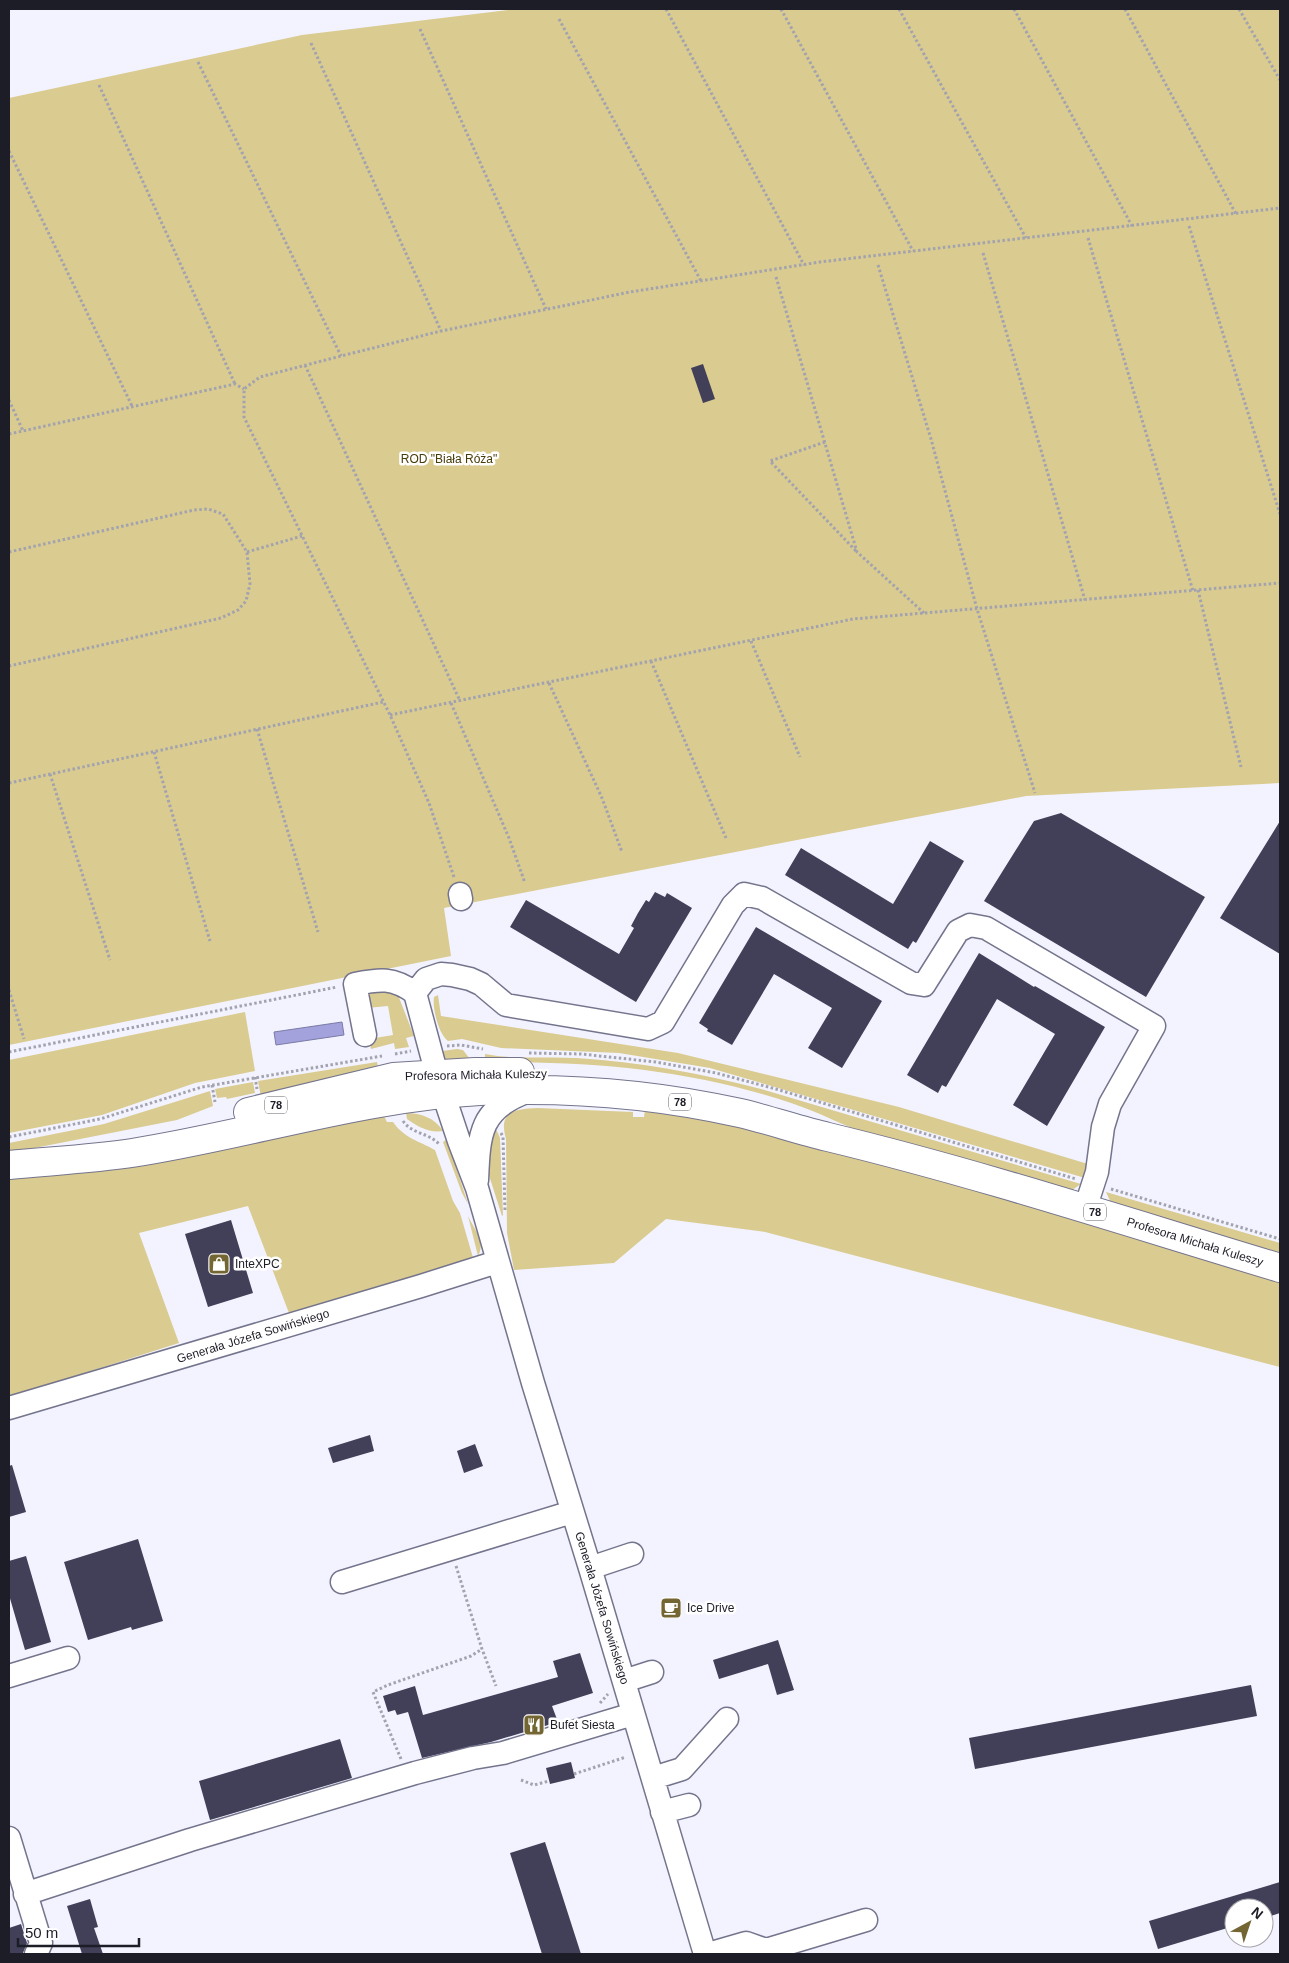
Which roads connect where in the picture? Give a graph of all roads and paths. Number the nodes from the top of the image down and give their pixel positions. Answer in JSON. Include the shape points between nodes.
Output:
{"nodes":[{"id":1,"x":666,"y":9,"type":"edge"},
{"id":2,"x":781,"y":9,"type":"edge"},
{"id":3,"x":899,"y":9,"type":"edge"},
{"id":4,"x":1014,"y":9,"type":"edge"},
{"id":5,"x":1125,"y":9,"type":"edge"},
{"id":6,"x":1239,"y":9,"type":"edge"},
{"id":7,"x":559,"y":19,"type":"dead end"},
{"id":8,"x":420,"y":30,"type":"dead end"},
{"id":9,"x":310,"y":44,"type":"dead end"},
{"id":10,"x":198,"y":62,"type":"dead end"},
{"id":11,"x":1280,"y":80,"type":"edge"},
{"id":12,"x":99,"y":85,"type":"dead end"},
{"id":13,"x":9,"y":151,"type":"edge"},
{"id":14,"x":1280,"y":208,"type":"edge"},
{"id":15,"x":1236,"y":214,"type":"junction"},
{"id":16,"x":1132,"y":226,"type":"junction"},
{"id":17,"x":1190,"y":226,"type":"dead end"},
{"id":18,"x":1026,"y":238,"type":"junction"},
{"id":19,"x":1088,"y":238,"type":"dead end"},
{"id":20,"x":913,"y":251,"type":"junction"},
{"id":21,"x":983,"y":253,"type":"dead end"},
{"id":22,"x":804,"y":265,"type":"junction"},
{"id":23,"x":878,"y":265,"type":"dead end"},
{"id":24,"x":776,"y":277,"type":"dead end"},
{"id":25,"x":701,"y":281,"type":"junction"},
{"id":26,"x":546,"y":309,"type":"junction"},
{"id":27,"x":441,"y":331,"type":"junction"},
{"id":28,"x":341,"y":356,"type":"junction"},
{"id":29,"x":305,"y":365,"type":"junction"},
{"id":30,"x":235,"y":384,"type":"junction"},
{"id":31,"x":244,"y":390,"type":"junction"},
{"id":32,"x":9,"y":400,"type":"edge"},
{"id":33,"x":132,"y":406,"type":"junction"},
{"id":34,"x":23,"y":431,"type":"junction"},
{"id":35,"x":9,"y":434,"type":"edge"},
{"id":36,"x":825,"y":442,"type":"junction"},
{"id":37,"x":1280,"y":514,"type":"edge"},
{"id":38,"x":302,"y":536,"type":"junction"},
{"id":39,"x":9,"y":552,"type":"edge"},
{"id":40,"x":247,"y":552,"type":"junction"},
{"id":41,"x":857,"y":552,"type":"junction"},
{"id":42,"x":1280,"y":583,"type":"edge"},
{"id":43,"x":1198,"y":590,"type":"junction"},
{"id":44,"x":1193,"y":591,"type":"junction"},
{"id":45,"x":1085,"y":600,"type":"junction"},
{"id":46,"x":977,"y":609,"type":"junction"},
{"id":47,"x":924,"y":613,"type":"junction"},
{"id":48,"x":751,"y":641,"type":"junction"},
{"id":49,"x":651,"y":661,"type":"junction"},
{"id":50,"x":9,"y":666,"type":"edge"},
{"id":51,"x":549,"y":682,"type":"junction"},
{"id":52,"x":460,"y":701,"type":"junction"},
{"id":53,"x":383,"y":702,"type":"junction"},
{"id":54,"x":450,"y":703,"type":"junction"},
{"id":55,"x":390,"y":715,"type":"junction"},
{"id":56,"x":257,"y":729,"type":"junction"},
{"id":57,"x":154,"y":752,"type":"junction"},
{"id":58,"x":800,"y":757,"type":"dead end"},
{"id":59,"x":1241,"y":767,"type":"dead end"},
{"id":60,"x":50,"y":774,"type":"junction"},
{"id":61,"x":9,"y":783,"type":"edge"},
{"id":62,"x":1035,"y":793,"type":"dead end"},
{"id":63,"x":726,"y":838,"type":"dead end"},
{"id":64,"x":622,"y":852,"type":"dead end"},
{"id":65,"x":525,"y":882,"type":"dead end"},
{"id":66,"x":460,"y":896,"type":"dead end"},
{"id":67,"x":318,"y":932,"type":"dead end"},
{"id":68,"x":210,"y":941,"type":"dead end"},
{"id":69,"x":110,"y":960,"type":"dead end"},
{"id":70,"x":355,"y":984,"type":"junction"},
{"id":71,"x":9,"y":990,"type":"edge"},
{"id":72,"x":417,"y":990,"type":"junction"},
{"id":73,"x":364,"y":1035,"type":"dead end"},
{"id":74,"x":24,"y":1038,"type":"dead end"},
{"id":75,"x":446,"y":1046,"type":"dead end"},
{"id":76,"x":476,"y":1048,"type":"dead end"},
{"id":77,"x":9,"y":1052,"type":"edge"},
{"id":78,"x":390,"y":1054,"type":"dead end"},
{"id":79,"x":212,"y":1085,"type":"junction"},
{"id":80,"x":441,"y":1085,"type":"junction"},
{"id":81,"x":532,"y":1090,"type":"junction"},
{"id":82,"x":215,"y":1102,"type":"dead end"},
{"id":83,"x":400,"y":1116,"type":"dead end"},
{"id":84,"x":500,"y":1131,"type":"dead end"},
{"id":85,"x":9,"y":1137,"type":"edge"},
{"id":86,"x":442,"y":1147,"type":"dead end"},
{"id":87,"x":909,"y":1157,"type":"junction"},
{"id":88,"x":9,"y":1163,"type":"edge"},
{"id":89,"x":477,"y":1188,"type":"junction"},
{"id":90,"x":1085,"y":1209,"type":"junction"},
{"id":91,"x":505,"y":1216,"type":"dead end"},
{"id":92,"x":497,"y":1262,"type":"junction"},
{"id":93,"x":1280,"y":1268,"type":"edge"},
{"id":94,"x":9,"y":1408,"type":"edge"},
{"id":95,"x":572,"y":1512,"type":"junction"},
{"id":96,"x":632,"y":1554,"type":"dead end"},
{"id":97,"x":454,"y":1559,"type":"dead end"},
{"id":98,"x":590,"y":1568,"type":"junction"},
{"id":99,"x":342,"y":1582,"type":"dead end"},
{"id":100,"x":482,"y":1650,"type":"junction"},
{"id":101,"x":68,"y":1658,"type":"dead end"},
{"id":102,"x":652,"y":1672,"type":"dead end"},
{"id":103,"x":9,"y":1676,"type":"edge"},
{"id":104,"x":624,"y":1680,"type":"junction"},
{"id":105,"x":496,"y":1686,"type":"dead end"},
{"id":106,"x":634,"y":1714,"type":"junction"},
{"id":107,"x":727,"y":1719,"type":"dead end"},
{"id":108,"x":626,"y":1757,"type":"dead end"},
{"id":109,"x":402,"y":1761,"type":"dead end"},
{"id":110,"x":574,"y":1774,"type":"dead end"},
{"id":111,"x":652,"y":1778,"type":"junction"},
{"id":112,"x":520,"y":1780,"type":"dead end"},
{"id":113,"x":549,"y":1781,"type":"dead end"},
{"id":114,"x":689,"y":1805,"type":"dead end"},
{"id":115,"x":662,"y":1812,"type":"junction"},
{"id":116,"x":9,"y":1838,"type":"edge"},
{"id":117,"x":25,"y":1894,"type":"junction"},
{"id":118,"x":866,"y":1920,"type":"dead end"},
{"id":119,"x":36,"y":1954,"type":"edge"},
{"id":120,"x":706,"y":1954,"type":"edge"}],
"edges":[{"from":1,"to":22,"type":"path"},
{"from":2,"to":20,"type":"path"},
{"from":3,"to":18,"type":"path"},
{"from":4,"to":16,"type":"path"},
{"from":5,"to":15,"type":"path"},
{"from":6,"to":11,"type":"path"},
{"from":7,"to":25,"type":"path"},
{"from":8,"to":26,"type":"path"},
{"from":9,"to":27,"type":"path"},
{"from":10,"to":28,"type":"path"},
{"from":12,"to":30,"type":"path"},
{"from":13,"to":33,"type":"path"},
{"from":14,"to":15,"type":"path"},
{"from":15,"to":16,"type":"path"},
{"from":16,"to":18,"type":"path"},
{"from":17,"to":37,"type":"path"},
{"from":18,"to":20,"type":"path"},
{"from":19,"to":44,"type":"path"},
{"from":20,"to":22,"type":"path"},
{"from":21,"to":45,"type":"path"},
{"from":22,"to":25,"type":"path"},
{"from":23,"to":46,"type":"path","via":[[931,439]]},
{"from":24,"to":36,"type":"path"},
{"from":25,"to":26,"type":"path"},
{"from":26,"to":27,"type":"path"},
{"from":27,"to":28,"type":"path"},
{"from":28,"to":29,"type":"path"},
{"from":29,"to":31,"type":"path","via":[[260,378]]},
{"from":29,"to":52,"type":"path"},
{"from":30,"to":31,"type":"path"},
{"from":30,"to":33,"type":"path"},
{"from":31,"to":38,"type":"path","via":[[244,417]]},
{"from":32,"to":34,"type":"path"},
{"from":33,"to":34,"type":"path"},
{"from":34,"to":35,"type":"path"},
{"from":36,"to":41,"type":"path"},
{"from":36,"to":41,"type":"path","via":[[770,461]]},
{"from":38,"to":40,"type":"path"},
{"from":38,"to":53,"type":"path"},
{"from":39,"to":40,"type":"path","via":[[208,509],[223,514]]},
{"from":40,"to":50,"type":"path","via":[[250,584],[246,601],[238,610],[221,618]]},
{"from":41,"to":47,"type":"path"},
{"from":42,"to":43,"type":"path"},
{"from":43,"to":44,"type":"path"},
{"from":43,"to":59,"type":"path"},
{"from":44,"to":45,"type":"path"},
{"from":45,"to":46,"type":"path"},
{"from":46,"to":47,"type":"path"},
{"from":46,"to":62,"type":"path"},
{"from":47,"to":48,"type":"path","via":[[853,619]]},
{"from":48,"to":49,"type":"path"},
{"from":48,"to":58,"type":"path"},
{"from":49,"to":51,"type":"path"},
{"from":49,"to":63,"type":"path"},
{"from":51,"to":52,"type":"path"},
{"from":51,"to":64,"type":"path","via":[[602,798]]},
{"from":52,"to":54,"type":"path"},
{"from":53,"to":55,"type":"path"},
{"from":53,"to":56,"type":"path"},
{"from":54,"to":55,"type":"path"},
{"from":54,"to":65,"type":"path"},
{"from":55,"to":66,"type":"path","via":[[429,803]]},
{"from":56,"to":57,"type":"path"},
{"from":56,"to":67,"type":"path"},
{"from":57,"to":60,"type":"path"},
{"from":57,"to":68,"type":"path"},
{"from":60,"to":61,"type":"path"},
{"from":60,"to":69,"type":"path"},
{"from":70,"to":72,"type":"street","via":[[385,980]]},
{"from":70,"to":73,"type":"street"},
{"from":70,"to":77,"type":"path"},
{"from":71,"to":74,"type":"path"},
{"from":72,"to":80,"type":"street","name":"Generała Józefa Sowińskiego"},
{"from":72,"to":90,"type":"street","via":[[445,982],[452,975],[470,978],[506,1005],[648,1029],[662,1022],[733,905],[744,894],[762,898],[911,983],[924,985],[958,931],[970,925],[986,928],[1154,1026],[1110,1104],[1103,1127],[1097,1172]]},
{"from":75,"to":76,"type":"path","via":[[461,1044]]},
{"from":78,"to":79,"type":"path"},
{"from":79,"to":82,"type":"path"},
{"from":79,"to":85,"type":"path","via":[[100,1120]]},
{"from":80,"to":81,"type":"main road","name":"Profesora Michała Kuleszy","number":"78","via":[[477,1092]]},
{"from":80,"to":87,"type":"main road","name":"Profesora Michała Kuleszy","number":"78","via":[[510,1072],[580,1073],[677,1086],[789,1109]]},
{"from":80,"to":88,"type":"main road","name":"Profesora Michała Kuleszy","number":"78","via":[[378,1104],[132,1153]]},
{"from":80,"to":88,"type":"main road","name":"Profesora Michała Kuleszy","number":"78","via":[[393,1077],[256,1110],[57,1149]]},
{"from":80,"to":89,"type":"street","name":"Generała Józefa Sowińskiego"},
{"from":81,"to":87,"type":"main road","name":"Profesora Michała Kuleszy","number":"78","via":[[587,1091],[694,1104],[743,1113]]},
{"from":81,"to":89,"type":"street","via":[[504,1101],[487,1120],[478,1151]]},
{"from":83,"to":86,"type":"path","via":[[407,1127],[435,1139]]},
{"from":84,"to":91,"type":"path","via":[[503,1137]]},
{"from":87,"to":90,"type":"main road","name":"Profesora Michała Kuleszy","number":"78"},
{"from":89,"to":92,"type":"street","name":"Generała Józefa Sowińskiego"},
{"from":90,"to":93,"type":"main road","name":"Profesora Michała Kuleszy","number":"78"},
{"from":92,"to":94,"type":"street","name":"Generała Józefa Sowińskiego"},
{"from":92,"to":95,"type":"street","name":"Generała Józefa Sowińskiego"},
{"from":95,"to":98,"type":"street","name":"Generała Józefa Sowińskiego"},
{"from":95,"to":99,"type":"street"},
{"from":96,"to":98,"type":"street"},
{"from":97,"to":100,"type":"path"},
{"from":98,"to":104,"type":"street","name":"Generała Józefa Sowińskiego"},
{"from":100,"to":105,"type":"path"},
{"from":100,"to":109,"type":"path","via":[[373,1692]]},
{"from":101,"to":103,"type":"street"},
{"from":102,"to":104,"type":"street"},
{"from":104,"to":106,"type":"street","name":"Generała Józefa Sowińskiego"},
{"from":106,"to":111,"type":"street","name":"Generała Józefa Sowińskiego"},
{"from":106,"to":117,"type":"street","via":[[503,1753],[415,1773],[190,1840]]},
{"from":107,"to":111,"type":"street","via":[[682,1769]]},
{"from":108,"to":110,"type":"path"},
{"from":111,"to":115,"type":"street","name":"Generała Józefa Sowińskiego"},
{"from":112,"to":113,"type":"path","via":[[534,1785]]},
{"from":114,"to":115,"type":"street"},
{"from":115,"to":120,"type":"street","name":"Generała Józefa Sowińskiego"},
{"from":116,"to":117,"type":"street"},
{"from":117,"to":119,"type":"street","via":[[41,1943]]},
{"from":118,"to":120,"type":"street","via":[[766,1950],[746,1943]]}]}
